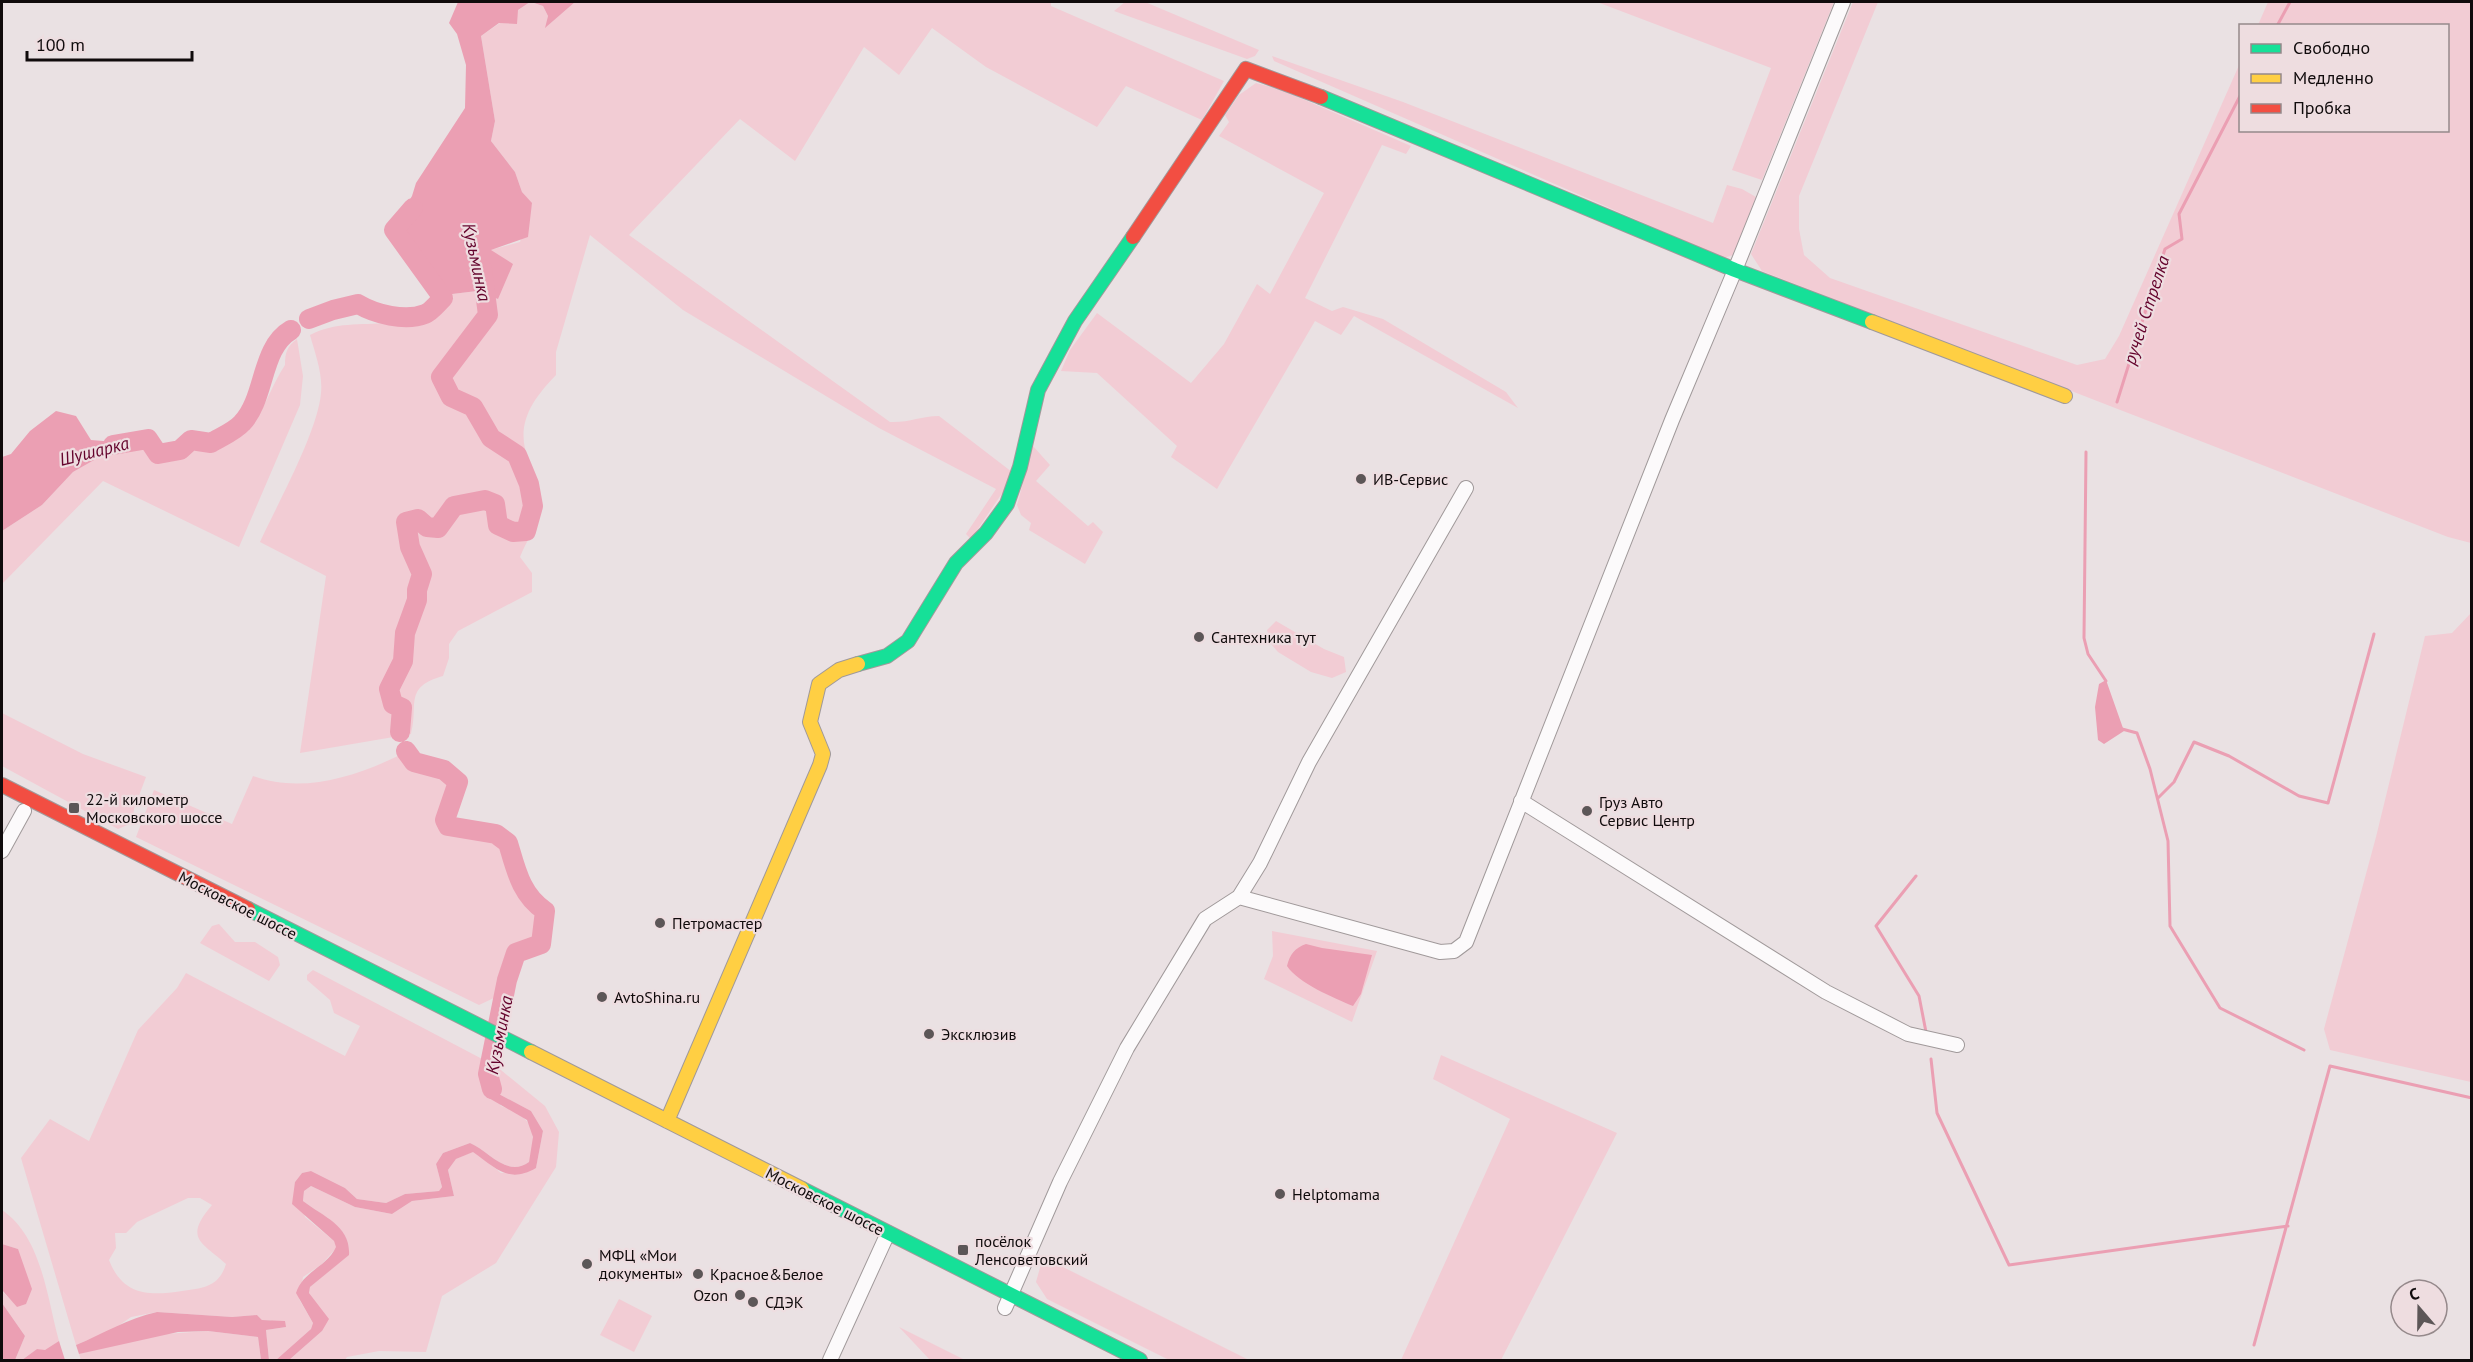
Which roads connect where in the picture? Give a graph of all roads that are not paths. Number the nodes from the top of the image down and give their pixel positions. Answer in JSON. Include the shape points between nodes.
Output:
{"nodes":[{"id":1,"x":1843,"y":2,"type":"edge"},
{"id":2,"x":1735,"y":270,"type":"junction"},
{"id":3,"x":2065,"y":396,"type":"dead end"},
{"id":4,"x":1466,"y":488,"type":"dead end"},
{"id":5,"x":2,"y":785,"type":"edge"},
{"id":6,"x":2,"y":799,"type":"edge"},
{"id":7,"x":1521,"y":801,"type":"junction"},
{"id":8,"x":24,"y":811,"type":"junction"},
{"id":9,"x":2,"y":851,"type":"edge"},
{"id":10,"x":1239,"y":897,"type":"junction"},
{"id":11,"x":472,"y":1031,"type":"junction"},
{"id":12,"x":1957,"y":1045,"type":"dead end"},
{"id":13,"x":486,"y":1046,"type":"dead end"},
{"id":14,"x":583,"y":1095,"type":"dead end"},
{"id":15,"x":667,"y":1121,"type":"junction"},
{"id":16,"x":879,"y":1241,"type":"junction"},
{"id":17,"x":1011,"y":1294,"type":"junction"},
{"id":18,"x":1005,"y":1308,"type":"dead end"},
{"id":19,"x":830,"y":1360,"type":"edge"},
{"id":20,"x":1140,"y":1360,"type":"edge"}],
"edges":[{"from":1,"to":2,"type":"street"},
{"from":2,"to":3,"type":"main road"},
{"from":2,"to":7,"type":"street"},
{"from":2,"to":15,"type":"main road","via":[[1284,81],[1246,69],[1102,279],[1061,347],[1038,390],[1015,487],[998,518],[956,563],[899,651],[837,670],[819,684],[810,722],[823,754],[820,765]]},
{"from":4,"to":10,"type":"street","via":[[1309,762]]},
{"from":5,"to":11,"type":"main road","name":"Московское шоссе"},
{"from":6,"to":8,"type":"main road","name":"Московское шоссе"},
{"from":7,"to":10,"type":"street","via":[[1466,942],[1454,951],[1440,952]]},
{"from":7,"to":12,"type":"street","via":[[1826,992],[1908,1034]]},
{"from":8,"to":9,"type":"street"},
{"from":8,"to":11,"type":"main road","name":"Московское шоссе"},
{"from":10,"to":17,"type":"street","via":[[1205,919],[1126,1048],[1060,1182]]},
{"from":11,"to":13,"type":"main road"},
{"from":11,"to":15,"type":"main road","name":"Московское шоссе","via":[[510,1042]]},
{"from":14,"to":16,"type":"main road","name":"Московское шоссе"},
{"from":15,"to":16,"type":"main road","name":"Московское шоссе"},
{"from":16,"to":17,"type":"main road","name":"Московское шоссе"},
{"from":16,"to":19,"type":"street"},
{"from":17,"to":18,"type":"street"},
{"from":17,"to":20,"type":"main road","name":"Московское шоссе"}]}
